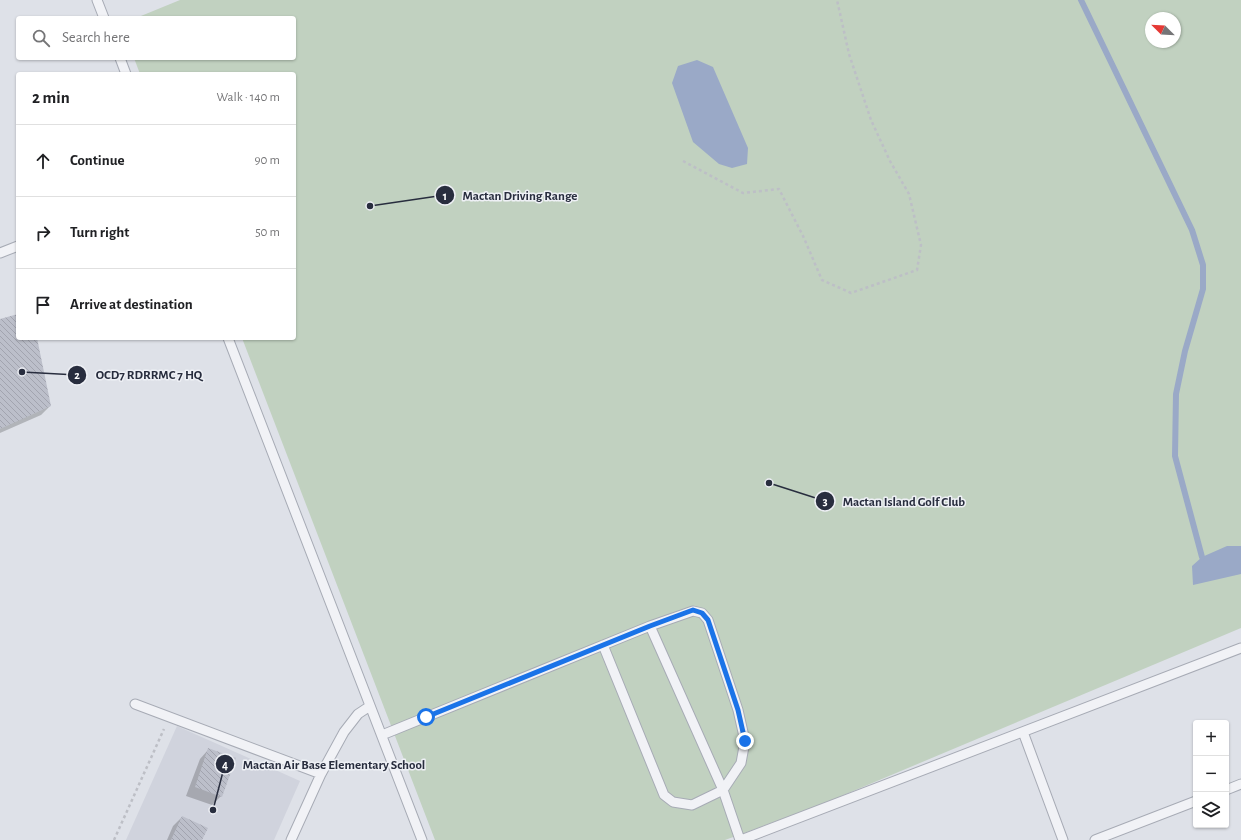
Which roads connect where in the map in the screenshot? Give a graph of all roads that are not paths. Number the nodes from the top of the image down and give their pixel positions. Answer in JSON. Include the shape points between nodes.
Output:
{"nodes":[{"id":1,"x":97,"y":0,"type":"edge"},
{"id":2,"x":103,"y":16,"type":"edge"},
{"id":3,"x":121,"y":60,"type":"edge"},
{"id":4,"x":125,"y":72,"type":"edge"},
{"id":5,"x":16,"y":247,"type":"edge"},
{"id":6,"x":0,"y":253,"type":"edge"},
{"id":7,"x":229,"y":340,"type":"edge"},
{"id":8,"x":650,"y":626,"type":"junction"},
{"id":9,"x":603,"y":645,"type":"junction"},
{"id":10,"x":1241,"y":648,"type":"edge"},
{"id":11,"x":135,"y":704,"type":"dead end"},
{"id":12,"x":370,"y":706,"type":"junction"},
{"id":13,"x":1023,"y":732,"type":"junction"},
{"id":14,"x":382,"y":735,"type":"junction"},
{"id":15,"x":321,"y":774,"type":"junction"},
{"id":16,"x":1241,"y":784,"type":"edge"},
{"id":17,"x":1229,"y":789,"type":"edge"},
{"id":18,"x":723,"y":790,"type":"junction"},
{"id":19,"x":1193,"y":802,"type":"edge"},
{"id":20,"x":291,"y":840,"type":"edge"},
{"id":21,"x":422,"y":840,"type":"edge"},
{"id":22,"x":740,"y":840,"type":"edge"},
{"id":23,"x":1063,"y":840,"type":"edge"},
{"id":24,"x":1095,"y":840,"type":"edge"}],
"edges":[{"from":1,"to":2,"type":"lane"},
{"from":3,"to":4,"type":"lane"},
{"from":5,"to":6,"type":"lane"},
{"from":7,"to":12,"type":"lane"},
{"from":8,"to":9,"type":"lane"},
{"from":8,"to":18,"type":"lane"},
{"from":8,"to":18,"type":"lane","via":[[693,610],[702,613],[708,620],[738,710],[745,741],[741,764]]},
{"from":9,"to":14,"type":"lane"},
{"from":9,"to":18,"type":"lane","via":[[664,796],[673,802],[692,805]]},
{"from":10,"to":13,"type":"lane"},
{"from":11,"to":15,"type":"lane"},
{"from":12,"to":14,"type":"lane"},
{"from":12,"to":15,"type":"lane","via":[[351,722]]},
{"from":13,"to":22,"type":"lane"},
{"from":13,"to":23,"type":"lane"},
{"from":14,"to":21,"type":"lane"},
{"from":15,"to":20,"type":"lane"},
{"from":16,"to":17,"type":"lane"},
{"from":18,"to":22,"type":"lane"},
{"from":19,"to":24,"type":"lane"}]}
